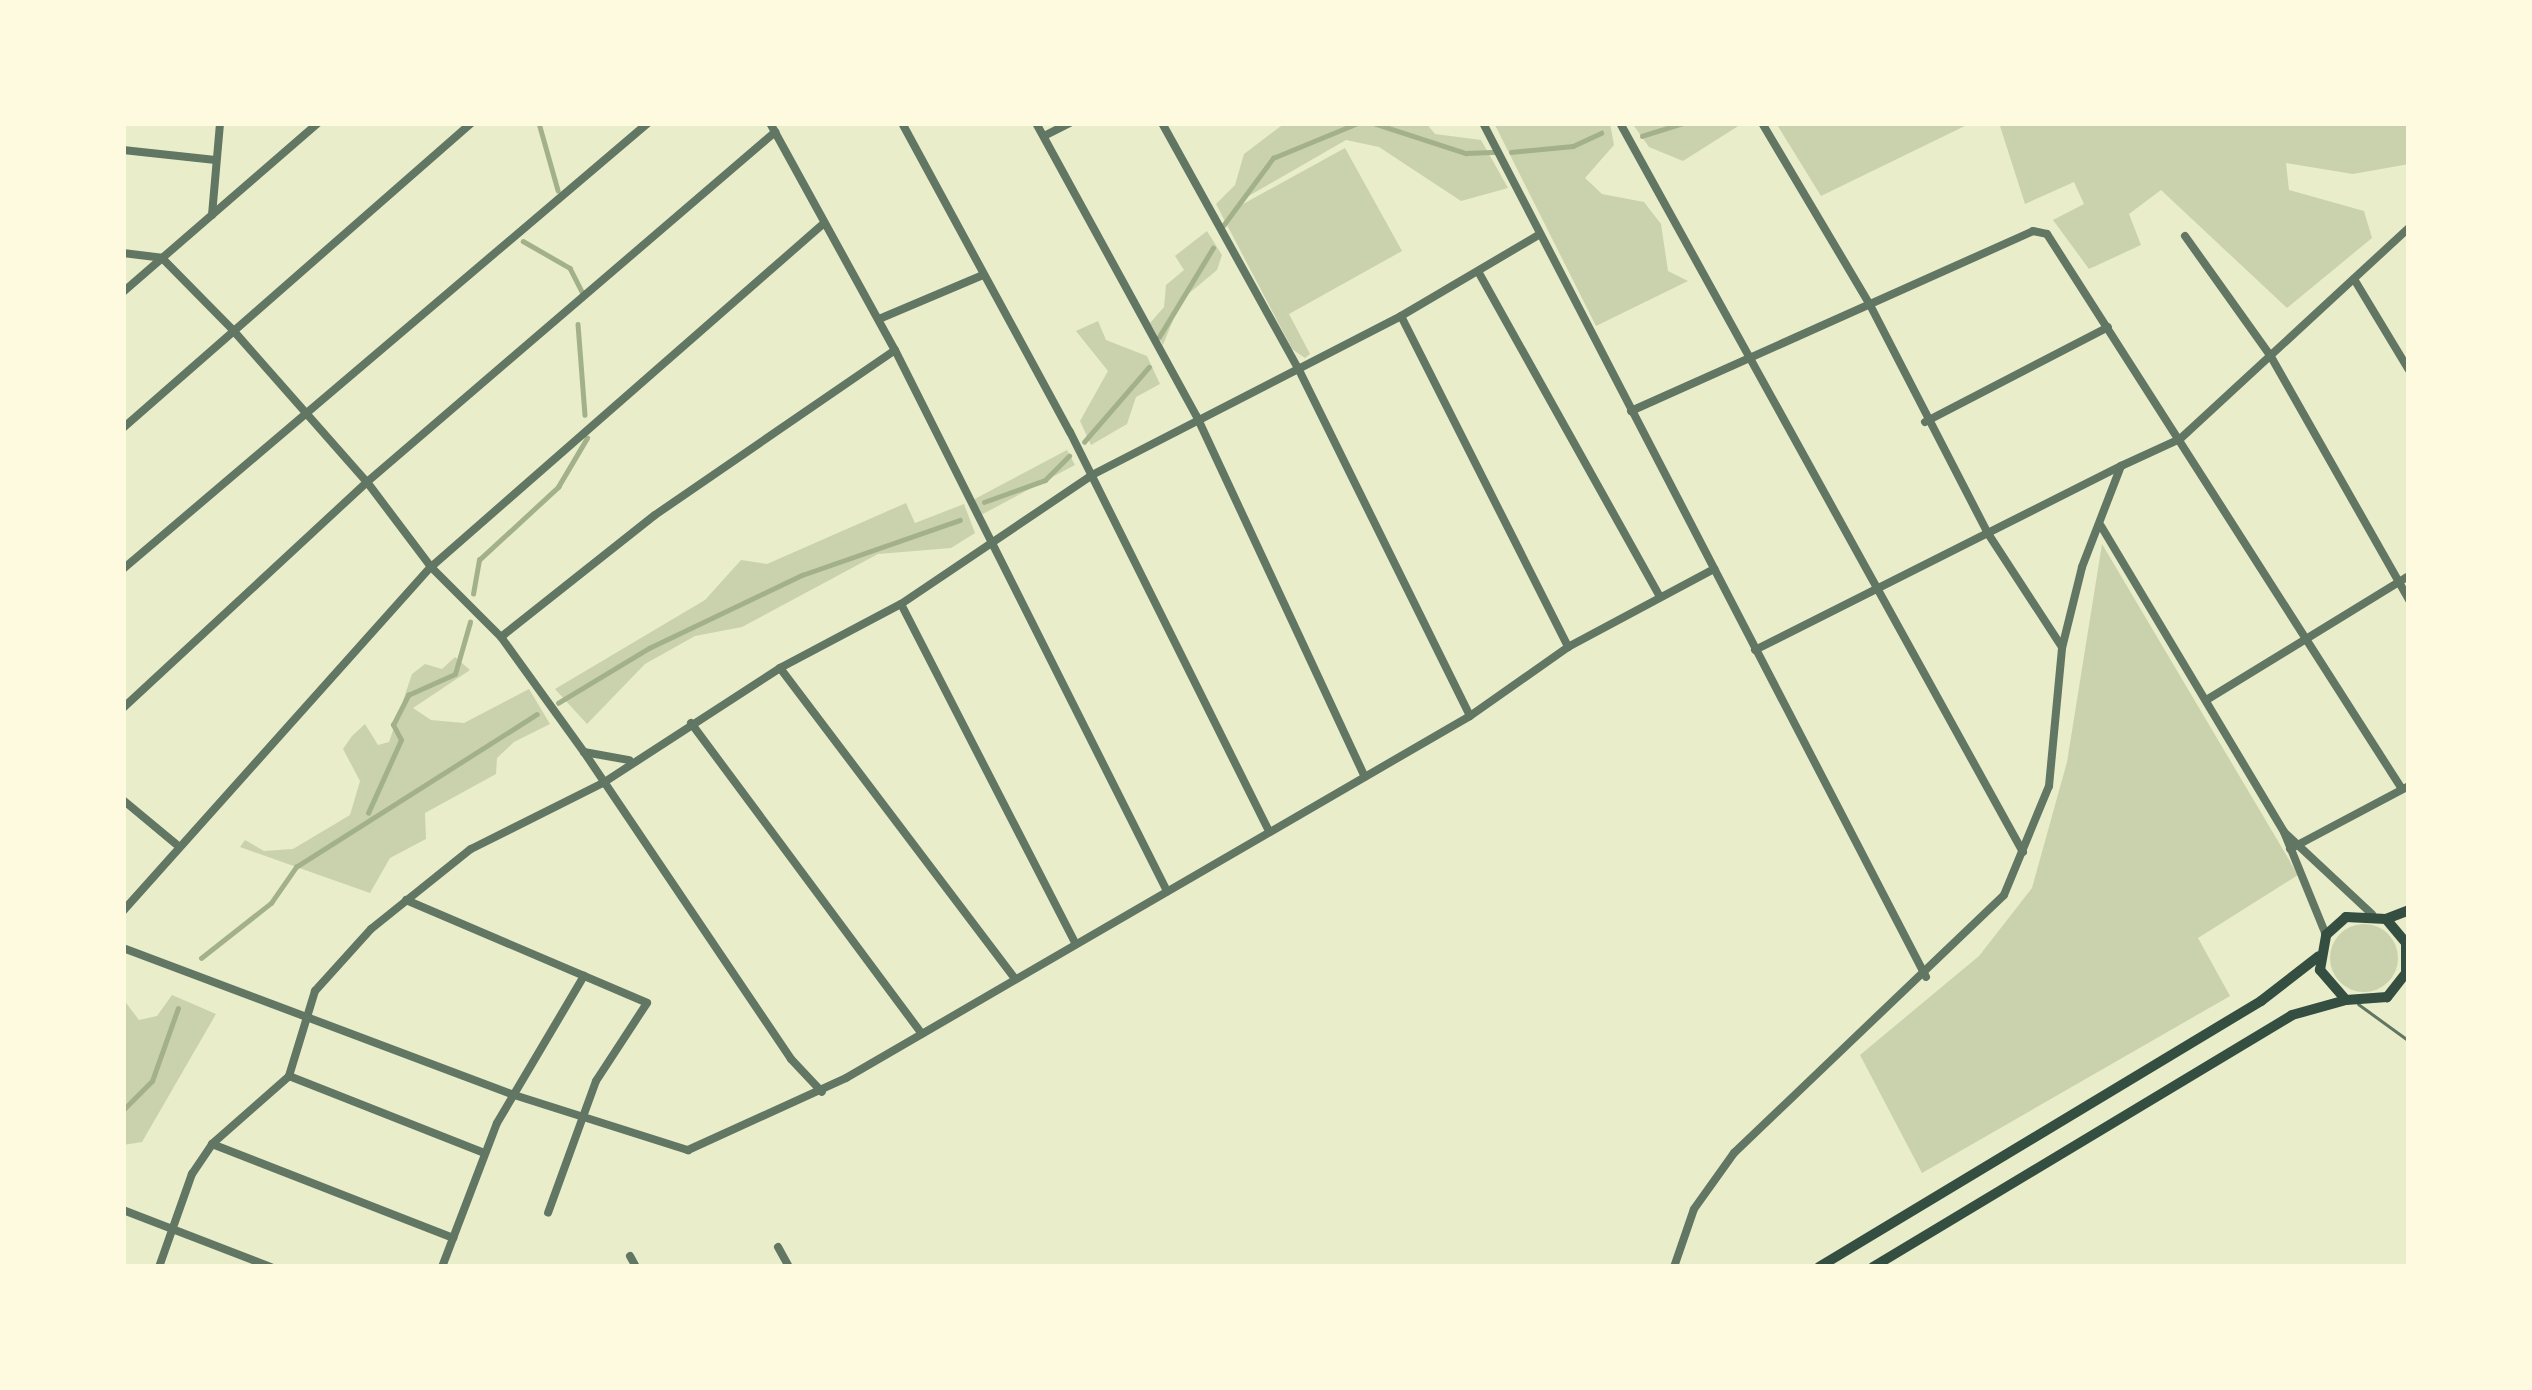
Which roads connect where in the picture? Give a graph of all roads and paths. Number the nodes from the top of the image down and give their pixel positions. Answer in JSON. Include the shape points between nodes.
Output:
{"nodes":[{"id":1,"x":220,"y":123,"type":"edge"},
{"id":2,"x":318,"y":123,"type":"edge"},
{"id":3,"x":471,"y":123,"type":"edge"},
{"id":4,"x":648,"y":123,"type":"edge"},
{"id":5,"x":902,"y":123,"type":"edge"},
{"id":6,"x":1036,"y":123,"type":"edge"},
{"id":7,"x":1070,"y":123,"type":"edge"},
{"id":8,"x":1162,"y":123,"type":"edge"},
{"id":9,"x":1483,"y":123,"type":"edge"},
{"id":10,"x":1620,"y":123,"type":"edge"},
{"id":11,"x":1762,"y":123,"type":"edge"},
{"id":12,"x":773,"y":128,"type":"edge"},
{"id":13,"x":1043,"y":136,"type":"junction"},
{"id":14,"x":123,"y":150,"type":"edge"},
{"id":15,"x":215,"y":160,"type":"junction"},
{"id":16,"x":212,"y":215,"type":"junction"},
{"id":17,"x":822,"y":225,"type":"junction"},
{"id":18,"x":2409,"y":228,"type":"edge"},
{"id":19,"x":1540,"y":234,"type":"junction"},
{"id":20,"x":2185,"y":236,"type":"dead end"},
{"id":21,"x":123,"y":253,"type":"edge"},
{"id":22,"x":162,"y":258,"type":"junction"},
{"id":23,"x":1479,"y":273,"type":"junction"},
{"id":24,"x":981,"y":276,"type":"junction"},
{"id":25,"x":2353,"y":279,"type":"junction"},
{"id":26,"x":123,"y":292,"type":"edge"},
{"id":27,"x":1869,"y":303,"type":"junction"},
{"id":28,"x":1401,"y":316,"type":"junction"},
{"id":29,"x":879,"y":319,"type":"junction"},
{"id":30,"x":2108,"y":327,"type":"junction"},
{"id":31,"x":232,"y":329,"type":"junction"},
{"id":32,"x":895,"y":350,"type":"junction"},
{"id":33,"x":2270,"y":355,"type":"junction"},
{"id":34,"x":1750,"y":357,"type":"junction"},
{"id":35,"x":1298,"y":368,"type":"junction"},
{"id":36,"x":2409,"y":370,"type":"edge"},
{"id":37,"x":1631,"y":411,"type":"junction"},
{"id":38,"x":305,"y":414,"type":"junction"},
{"id":39,"x":1197,"y":417,"type":"junction"},
{"id":40,"x":1925,"y":422,"type":"junction"},
{"id":41,"x":123,"y":428,"type":"edge"},
{"id":42,"x":2180,"y":439,"type":"junction"},
{"id":43,"x":2121,"y":466,"type":"junction"},
{"id":44,"x":1091,"y":475,"type":"junction"},
{"id":45,"x":368,"y":482,"type":"junction"},
{"id":46,"x":2100,"y":525,"type":"junction"},
{"id":47,"x":1987,"y":532,"type":"junction"},
{"id":48,"x":991,"y":545,"type":"junction"},
{"id":49,"x":431,"y":567,"type":"junction"},
{"id":50,"x":123,"y":569,"type":"edge"},
{"id":51,"x":1714,"y":569,"type":"junction"},
{"id":52,"x":2409,"y":576,"type":"edge"},
{"id":53,"x":2398,"y":583,"type":"junction"},
{"id":54,"x":1878,"y":589,"type":"junction"},
{"id":55,"x":1660,"y":597,"type":"junction"},
{"id":56,"x":2409,"y":600,"type":"edge"},
{"id":57,"x":901,"y":604,"type":"junction"},
{"id":58,"x":501,"y":638,"type":"junction"},
{"id":59,"x":2304,"y":638,"type":"junction"},
{"id":60,"x":1568,"y":647,"type":"junction"},
{"id":61,"x":2062,"y":648,"type":"junction"},
{"id":62,"x":1755,"y":650,"type":"junction"},
{"id":63,"x":780,"y":668,"type":"junction"},
{"id":64,"x":2209,"y":699,"type":"junction"},
{"id":65,"x":123,"y":708,"type":"edge"},
{"id":66,"x":1470,"y":716,"type":"junction"},
{"id":67,"x":691,"y":723,"type":"junction"},
{"id":68,"x":584,"y":752,"type":"junction"},
{"id":69,"x":630,"y":760,"type":"junction"},
{"id":70,"x":1365,"y":777,"type":"junction"},
{"id":71,"x":603,"y":783,"type":"junction"},
{"id":72,"x":2405,"y":788,"type":"edge"},
{"id":73,"x":123,"y":800,"type":"edge"},
{"id":74,"x":1269,"y":832,"type":"junction"},
{"id":75,"x":176,"y":844,"type":"junction"},
{"id":76,"x":2294,"y":847,"type":"junction"},
{"id":77,"x":2024,"y":852,"type":"junction"},
{"id":78,"x":1167,"y":891,"type":"junction"},
{"id":79,"x":406,"y":901,"type":"junction"},
{"id":80,"x":2409,"y":910,"type":"edge"},
{"id":81,"x":123,"y":911,"type":"edge"},
{"id":82,"x":2372,"y":914,"type":"junction"},
{"id":83,"x":2386,"y":919,"type":"junction"},
{"id":84,"x":2326,"y":934,"type":"junction"},
{"id":85,"x":1076,"y":944,"type":"junction"},
{"id":86,"x":123,"y":948,"type":"edge"},
{"id":87,"x":2319,"y":956,"type":"junction"},
{"id":88,"x":2408,"y":963,"type":"edge"},
{"id":89,"x":584,"y":976,"type":"junction"},
{"id":90,"x":1926,"y":977,"type":"junction"},
{"id":91,"x":1016,"y":980,"type":"junction"},
{"id":92,"x":2352,"y":1002,"type":"junction"},
{"id":93,"x":304,"y":1020,"type":"junction"},
{"id":94,"x":922,"y":1034,"type":"junction"},
{"id":95,"x":2409,"y":1041,"type":"edge"},
{"id":96,"x":289,"y":1076,"type":"junction"},
{"id":97,"x":822,"y":1091,"type":"junction"},
{"id":98,"x":511,"y":1094,"type":"junction"},
{"id":99,"x":584,"y":1114,"type":"junction"},
{"id":100,"x":212,"y":1144,"type":"junction"},
{"id":101,"x":484,"y":1153,"type":"junction"},
{"id":102,"x":123,"y":1210,"type":"edge"},
{"id":103,"x":548,"y":1213,"type":"dead end"},
{"id":104,"x":170,"y":1229,"type":"junction"},
{"id":105,"x":452,"y":1238,"type":"junction"},
{"id":106,"x":778,"y":1247,"type":"dead end"},
{"id":107,"x":630,"y":1256,"type":"dead end"},
{"id":108,"x":158,"y":1267,"type":"edge"},
{"id":109,"x":272,"y":1267,"type":"edge"},
{"id":110,"x":442,"y":1267,"type":"edge"},
{"id":111,"x":636,"y":1267,"type":"edge"},
{"id":112,"x":789,"y":1267,"type":"edge"},
{"id":113,"x":1674,"y":1267,"type":"edge"},
{"id":114,"x":1819,"y":1267,"type":"edge"},
{"id":115,"x":1873,"y":1267,"type":"edge"}],
"edges":[{"from":1,"to":15,"type":"street"},
{"from":2,"to":16,"type":"street"},
{"from":3,"to":31,"type":"street"},
{"from":4,"to":38,"type":"street"},
{"from":5,"to":24,"type":"street"},
{"from":6,"to":13,"type":"street"},
{"from":7,"to":13,"type":"street"},
{"from":8,"to":35,"type":"street"},
{"from":9,"to":19,"type":"street"},
{"from":10,"to":34,"type":"street"},
{"from":11,"to":27,"type":"street"},
{"from":12,"to":17,"type":"street"},
{"from":12,"to":45,"type":"street"},
{"from":13,"to":39,"type":"street"},
{"from":14,"to":15,"type":"street"},
{"from":15,"to":16,"type":"street"},
{"from":16,"to":22,"type":"street"},
{"from":17,"to":29,"type":"street"},
{"from":17,"to":49,"type":"street"},
{"from":18,"to":25,"type":"street"},
{"from":19,"to":23,"type":"street"},
{"from":19,"to":37,"type":"street"},
{"from":20,"to":33,"type":"street"},
{"from":21,"to":22,"type":"street"},
{"from":22,"to":26,"type":"street"},
{"from":22,"to":31,"type":"street"},
{"from":23,"to":28,"type":"street"},
{"from":23,"to":55,"type":"street"},
{"from":24,"to":29,"type":"street"},
{"from":24,"to":44,"type":"street"},
{"from":25,"to":33,"type":"street"},
{"from":25,"to":36,"type":"street"},
{"from":27,"to":30,"type":"street","via":[[2033,231],[2047,234]]},
{"from":27,"to":34,"type":"street"},
{"from":27,"to":40,"type":"street"},
{"from":28,"to":35,"type":"street"},
{"from":28,"to":60,"type":"street"},
{"from":29,"to":32,"type":"street"},
{"from":30,"to":40,"type":"street"},
{"from":30,"to":42,"type":"street"},
{"from":31,"to":38,"type":"street"},
{"from":31,"to":41,"type":"street"},
{"from":32,"to":48,"type":"street"},
{"from":32,"to":58,"type":"street","via":[[655,515]]},
{"from":33,"to":42,"type":"street"},
{"from":33,"to":53,"type":"street"},
{"from":34,"to":37,"type":"street"},
{"from":34,"to":54,"type":"street"},
{"from":35,"to":39,"type":"street"},
{"from":35,"to":66,"type":"street"},
{"from":37,"to":51,"type":"street"},
{"from":38,"to":45,"type":"street"},
{"from":38,"to":50,"type":"street"},
{"from":39,"to":44,"type":"street"},
{"from":39,"to":70,"type":"street"},
{"from":40,"to":47,"type":"street"},
{"from":42,"to":43,"type":"street"},
{"from":42,"to":59,"type":"street"},
{"from":43,"to":46,"type":"street"},
{"from":43,"to":47,"type":"street"},
{"from":44,"to":48,"type":"street"},
{"from":44,"to":74,"type":"street"},
{"from":45,"to":49,"type":"street"},
{"from":45,"to":65,"type":"street"},
{"from":46,"to":61,"type":"street"},
{"from":46,"to":64,"type":"street"},
{"from":47,"to":54,"type":"street"},
{"from":47,"to":61,"type":"street"},
{"from":48,"to":57,"type":"street"},
{"from":48,"to":78,"type":"street"},
{"from":49,"to":58,"type":"street"},
{"from":49,"to":75,"type":"street"},
{"from":51,"to":55,"type":"street"},
{"from":51,"to":62,"type":"street"},
{"from":52,"to":53,"type":"street"},
{"from":53,"to":56,"type":"street"},
{"from":53,"to":59,"type":"street"},
{"from":54,"to":62,"type":"street"},
{"from":54,"to":77,"type":"street"},
{"from":55,"to":60,"type":"street"},
{"from":57,"to":63,"type":"street"},
{"from":57,"to":85,"type":"street"},
{"from":58,"to":68,"type":"street"},
{"from":59,"to":64,"type":"street"},
{"from":59,"to":72,"type":"street"},
{"from":60,"to":66,"type":"street"},
{"from":61,"to":77,"type":"street","via":[[2048,786]]},
{"from":62,"to":90,"type":"street"},
{"from":63,"to":67,"type":"street"},
{"from":63,"to":91,"type":"street"},
{"from":64,"to":76,"type":"street"},
{"from":66,"to":70,"type":"street"},
{"from":67,"to":69,"type":"street"},
{"from":67,"to":94,"type":"street"},
{"from":68,"to":69,"type":"street"},
{"from":68,"to":71,"type":"street"},
{"from":69,"to":71,"type":"street"},
{"from":70,"to":74,"type":"street"},
{"from":71,"to":79,"type":"street","via":[[471,849]]},
{"from":71,"to":97,"type":"street"},
{"from":72,"to":76,"type":"street"},
{"from":73,"to":75,"type":"street"},
{"from":74,"to":78,"type":"street"},
{"from":75,"to":81,"type":"street"},
{"from":76,"to":82,"type":"street"},
{"from":76,"to":84,"type":"street"},
{"from":77,"to":90,"type":"street","via":[[2004,895]]},
{"from":78,"to":85,"type":"street"},
{"from":79,"to":89,"type":"street"},
{"from":79,"to":93,"type":"street","via":[[314,991]]},
{"from":80,"to":83,"type":"main road"},
{"from":82,"to":83,"type":"main road"},
{"from":82,"to":84,"type":"main road","via":[[2346,917]]},
{"from":83,"to":88,"type":"main road"},
{"from":84,"to":87,"type":"main road"},
{"from":85,"to":91,"type":"street"},
{"from":86,"to":93,"type":"street"},
{"from":87,"to":92,"type":"main road","via":[[2325,982]]},
{"from":87,"to":114,"type":"main road","via":[[2261,1001]]},
{"from":88,"to":92,"type":"main road","via":[[2387,997]]},
{"from":89,"to":98,"type":"street"},
{"from":89,"to":99,"type":"street","via":[[647,1004],[612,1052]]},
{"from":90,"to":113,"type":"street","via":[[1734,1154],[1694,1208]]},
{"from":91,"to":94,"type":"street"},
{"from":92,"to":95,"type":"lane"},
{"from":92,"to":115,"type":"main road","via":[[2292,1015]]},
{"from":93,"to":96,"type":"street"},
{"from":93,"to":98,"type":"street"},
{"from":94,"to":97,"type":"street"},
{"from":96,"to":100,"type":"street"},
{"from":96,"to":101,"type":"street"},
{"from":97,"to":99,"type":"street","via":[[688,1150]]},
{"from":98,"to":99,"type":"street"},
{"from":98,"to":101,"type":"street"},
{"from":99,"to":103,"type":"street"},
{"from":100,"to":104,"type":"street"},
{"from":100,"to":105,"type":"street"},
{"from":101,"to":105,"type":"street"},
{"from":102,"to":104,"type":"street"},
{"from":104,"to":108,"type":"street"},
{"from":104,"to":109,"type":"street"},
{"from":105,"to":110,"type":"street"},
{"from":106,"to":112,"type":"street"},
{"from":107,"to":111,"type":"street"}]}
